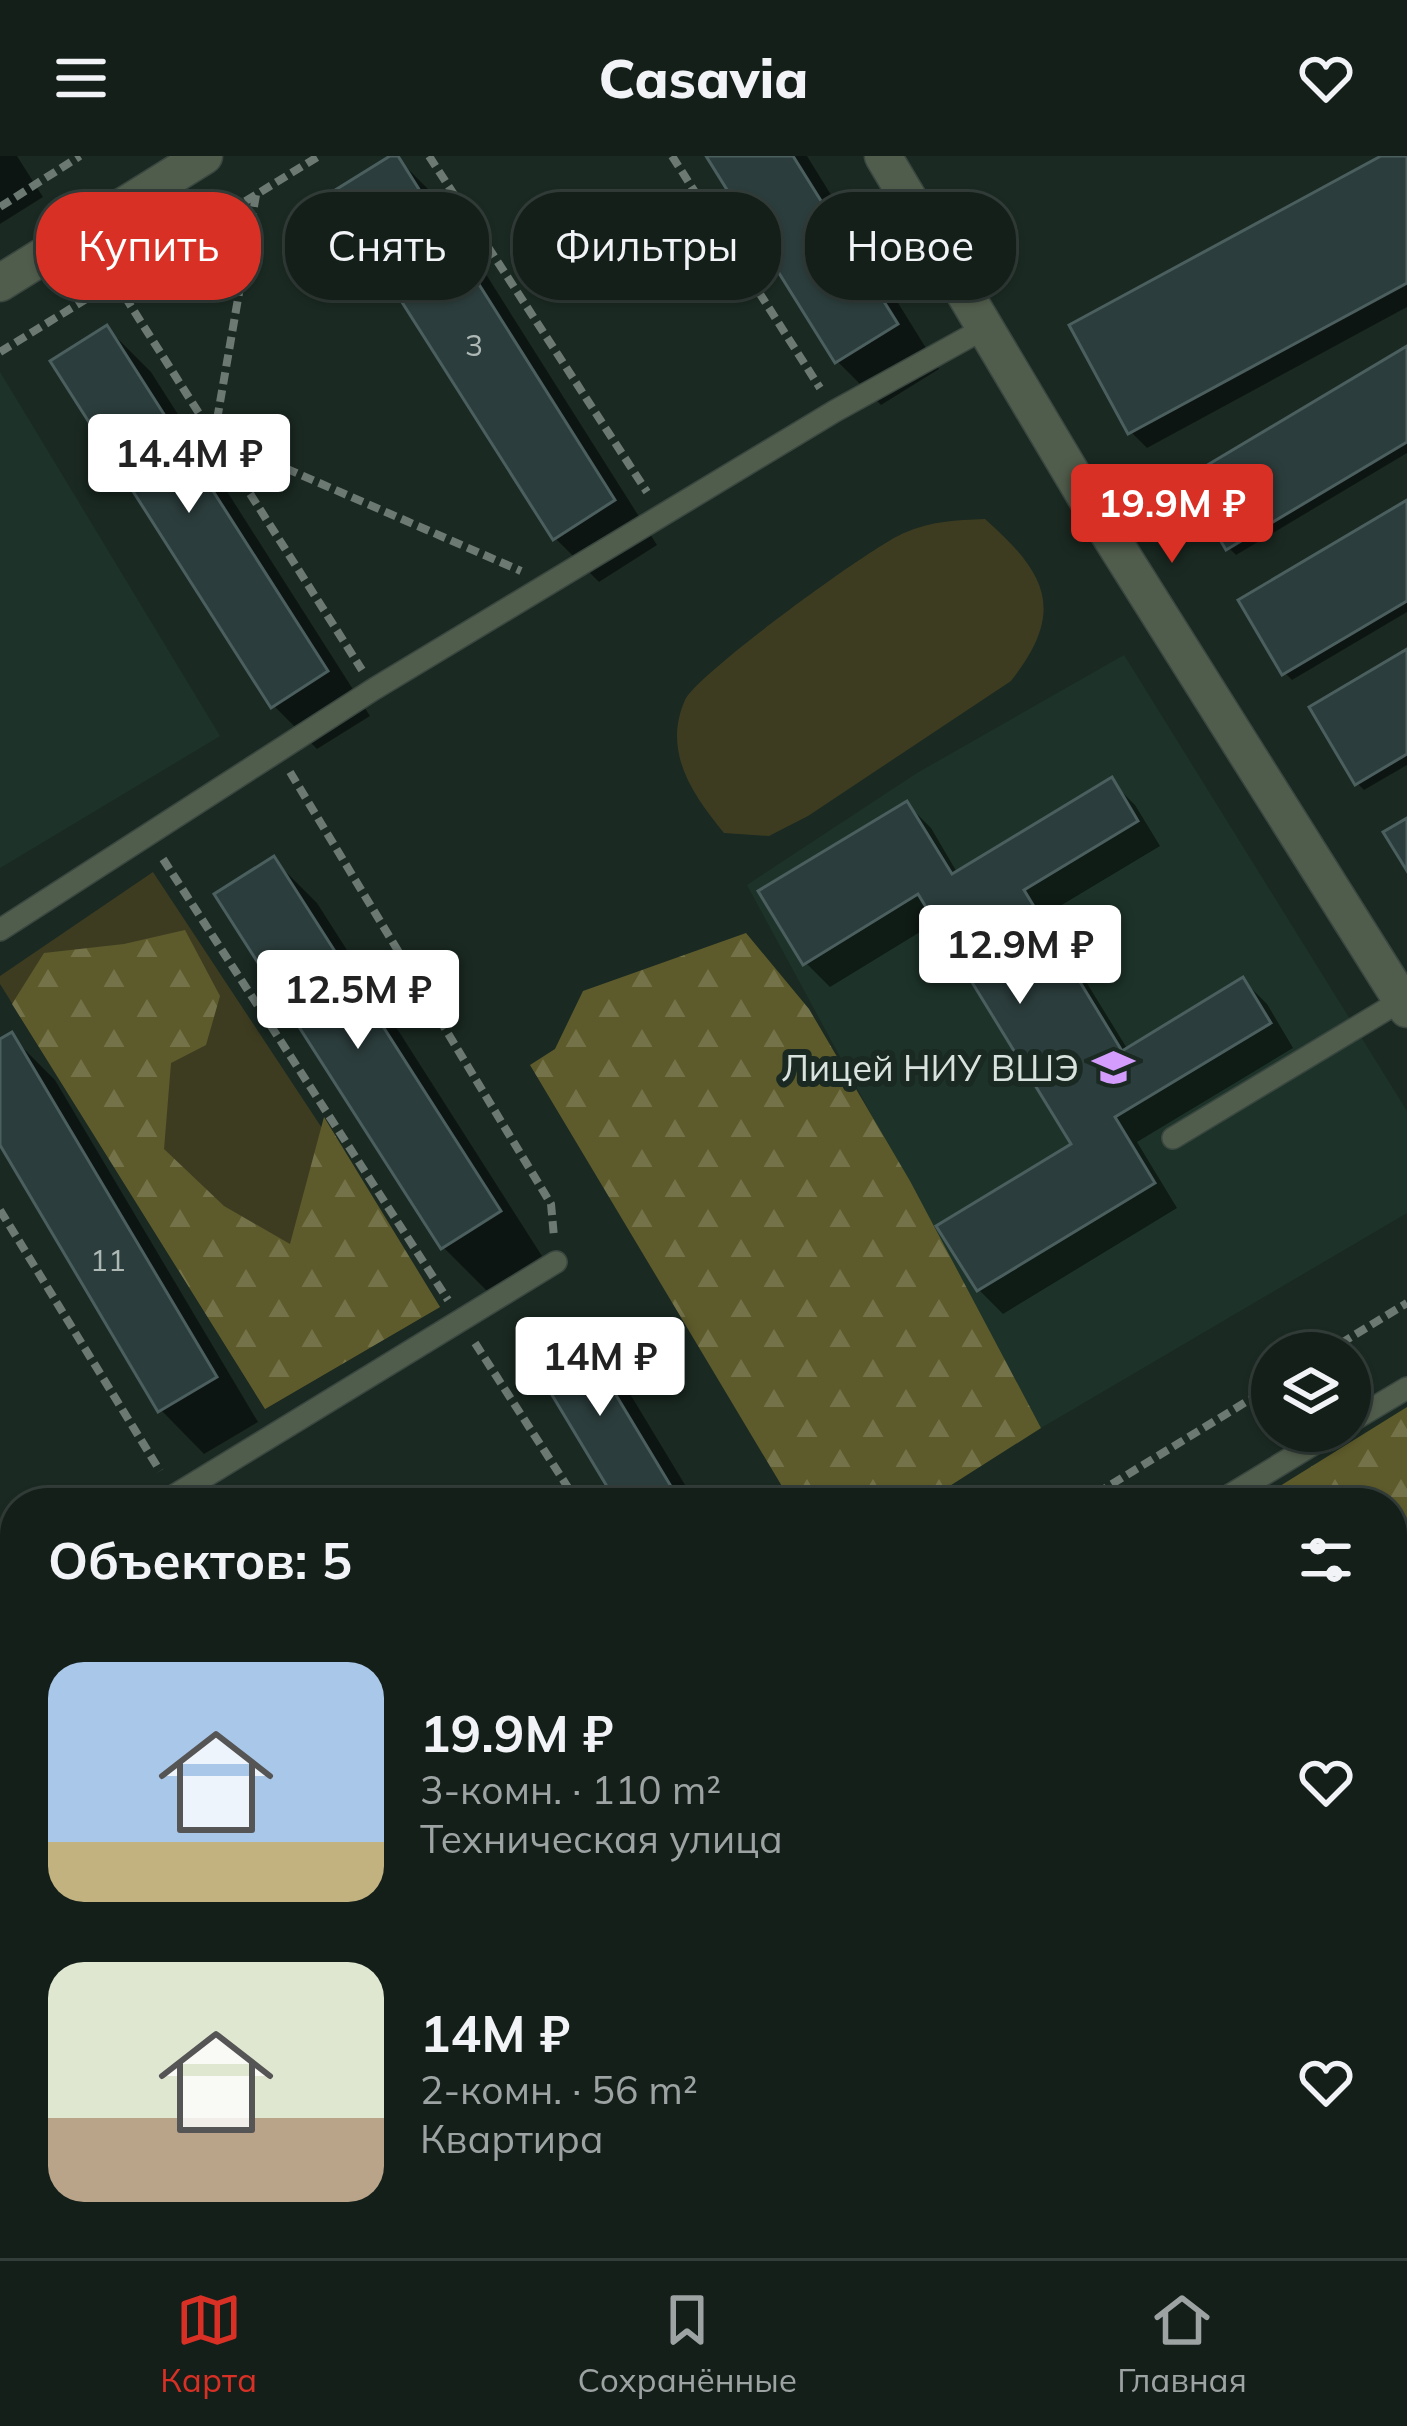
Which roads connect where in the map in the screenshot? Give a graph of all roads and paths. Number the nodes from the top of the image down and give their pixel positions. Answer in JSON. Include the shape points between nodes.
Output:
{"nodes":[{"id":1,"x":80,"y":156,"type":"edge"},
{"id":2,"x":204,"y":156,"type":"edge"},
{"id":3,"x":319,"y":156,"type":"edge"},
{"id":4,"x":429,"y":156,"type":"edge"},
{"id":5,"x":672,"y":156,"type":"edge"},
{"id":6,"x":883,"y":156,"type":"edge"},
{"id":7,"x":261,"y":192,"type":"edge"},
{"id":8,"x":0,"y":207,"type":"edge"},
{"id":9,"x":0,"y":283,"type":"edge"},
{"id":10,"x":84,"y":300,"type":"edge"},
{"id":11,"x":127,"y":300,"type":"edge"},
{"id":12,"x":238,"y":300,"type":"edge"},
{"id":13,"x":985,"y":328,"type":"junction"},
{"id":14,"x":0,"y":352,"type":"edge"},
{"id":15,"x":835,"y":411,"type":"junction"},
{"id":16,"x":214,"y":437,"type":"junction"},
{"id":17,"x":664,"y":517,"type":"junction"},
{"id":18,"x":550,"y":584,"type":"junction"},
{"id":19,"x":374,"y":689,"type":"junction"},
{"id":20,"x":278,"y":752,"type":"junction"},
{"id":21,"x":149,"y":837,"type":"junction"},
{"id":22,"x":0,"y":930,"type":"edge"},
{"id":23,"x":1404,"y":1004,"type":"edge"},
{"id":24,"x":1173,"y":1138,"type":"dead end"},
{"id":25,"x":0,"y":1210,"type":"edge"},
{"id":26,"x":556,"y":1262,"type":"joint"},
{"id":27,"x":1407,"y":1303,"type":"edge"},
{"id":28,"x":461,"y":1321,"type":"junction"},
{"id":29,"x":1359,"y":1332,"type":"edge"},
{"id":30,"x":1407,"y":1388,"type":"edge"},
{"id":31,"x":1251,"y":1399,"type":"edge"},
{"id":32,"x":1371,"y":1409,"type":"edge"},
{"id":33,"x":1301,"y":1452,"type":"edge"},
{"id":34,"x":162,"y":1488,"type":"edge"},
{"id":35,"x":186,"y":1488,"type":"edge"},
{"id":36,"x":568,"y":1488,"type":"edge"},
{"id":37,"x":1105,"y":1488,"type":"edge"},
{"id":38,"x":1242,"y":1488,"type":"edge"}],
"edges":[{"from":1,"to":8,"type":"path"},
{"from":2,"to":9,"type":"street"},
{"from":3,"to":7,"type":"path"},
{"from":4,"to":17,"type":"path"},
{"from":5,"to":15,"type":"path"},
{"from":6,"to":13,"type":"street"},
{"from":10,"to":14,"type":"path"},
{"from":11,"to":16,"type":"path"},
{"from":12,"to":16,"type":"path"},
{"from":13,"to":15,"type":"lane"},
{"from":13,"to":23,"type":"street"},
{"from":15,"to":17,"type":"lane"},
{"from":16,"to":18,"type":"path"},
{"from":16,"to":19,"type":"path"},
{"from":17,"to":18,"type":"lane"},
{"from":18,"to":19,"type":"lane"},
{"from":19,"to":20,"type":"lane"},
{"from":20,"to":21,"type":"lane"},
{"from":20,"to":26,"type":"path","via":[[551,1204]]},
{"from":21,"to":22,"type":"lane"},
{"from":21,"to":28,"type":"path"},
{"from":23,"to":24,"type":"lane"},
{"from":25,"to":34,"type":"path"},
{"from":26,"to":28,"type":"lane"},
{"from":27,"to":29,"type":"path"},
{"from":28,"to":35,"type":"lane"},
{"from":28,"to":36,"type":"path"},
{"from":30,"to":32,"type":"lane"},
{"from":31,"to":37,"type":"path"},
{"from":33,"to":38,"type":"lane"}]}
